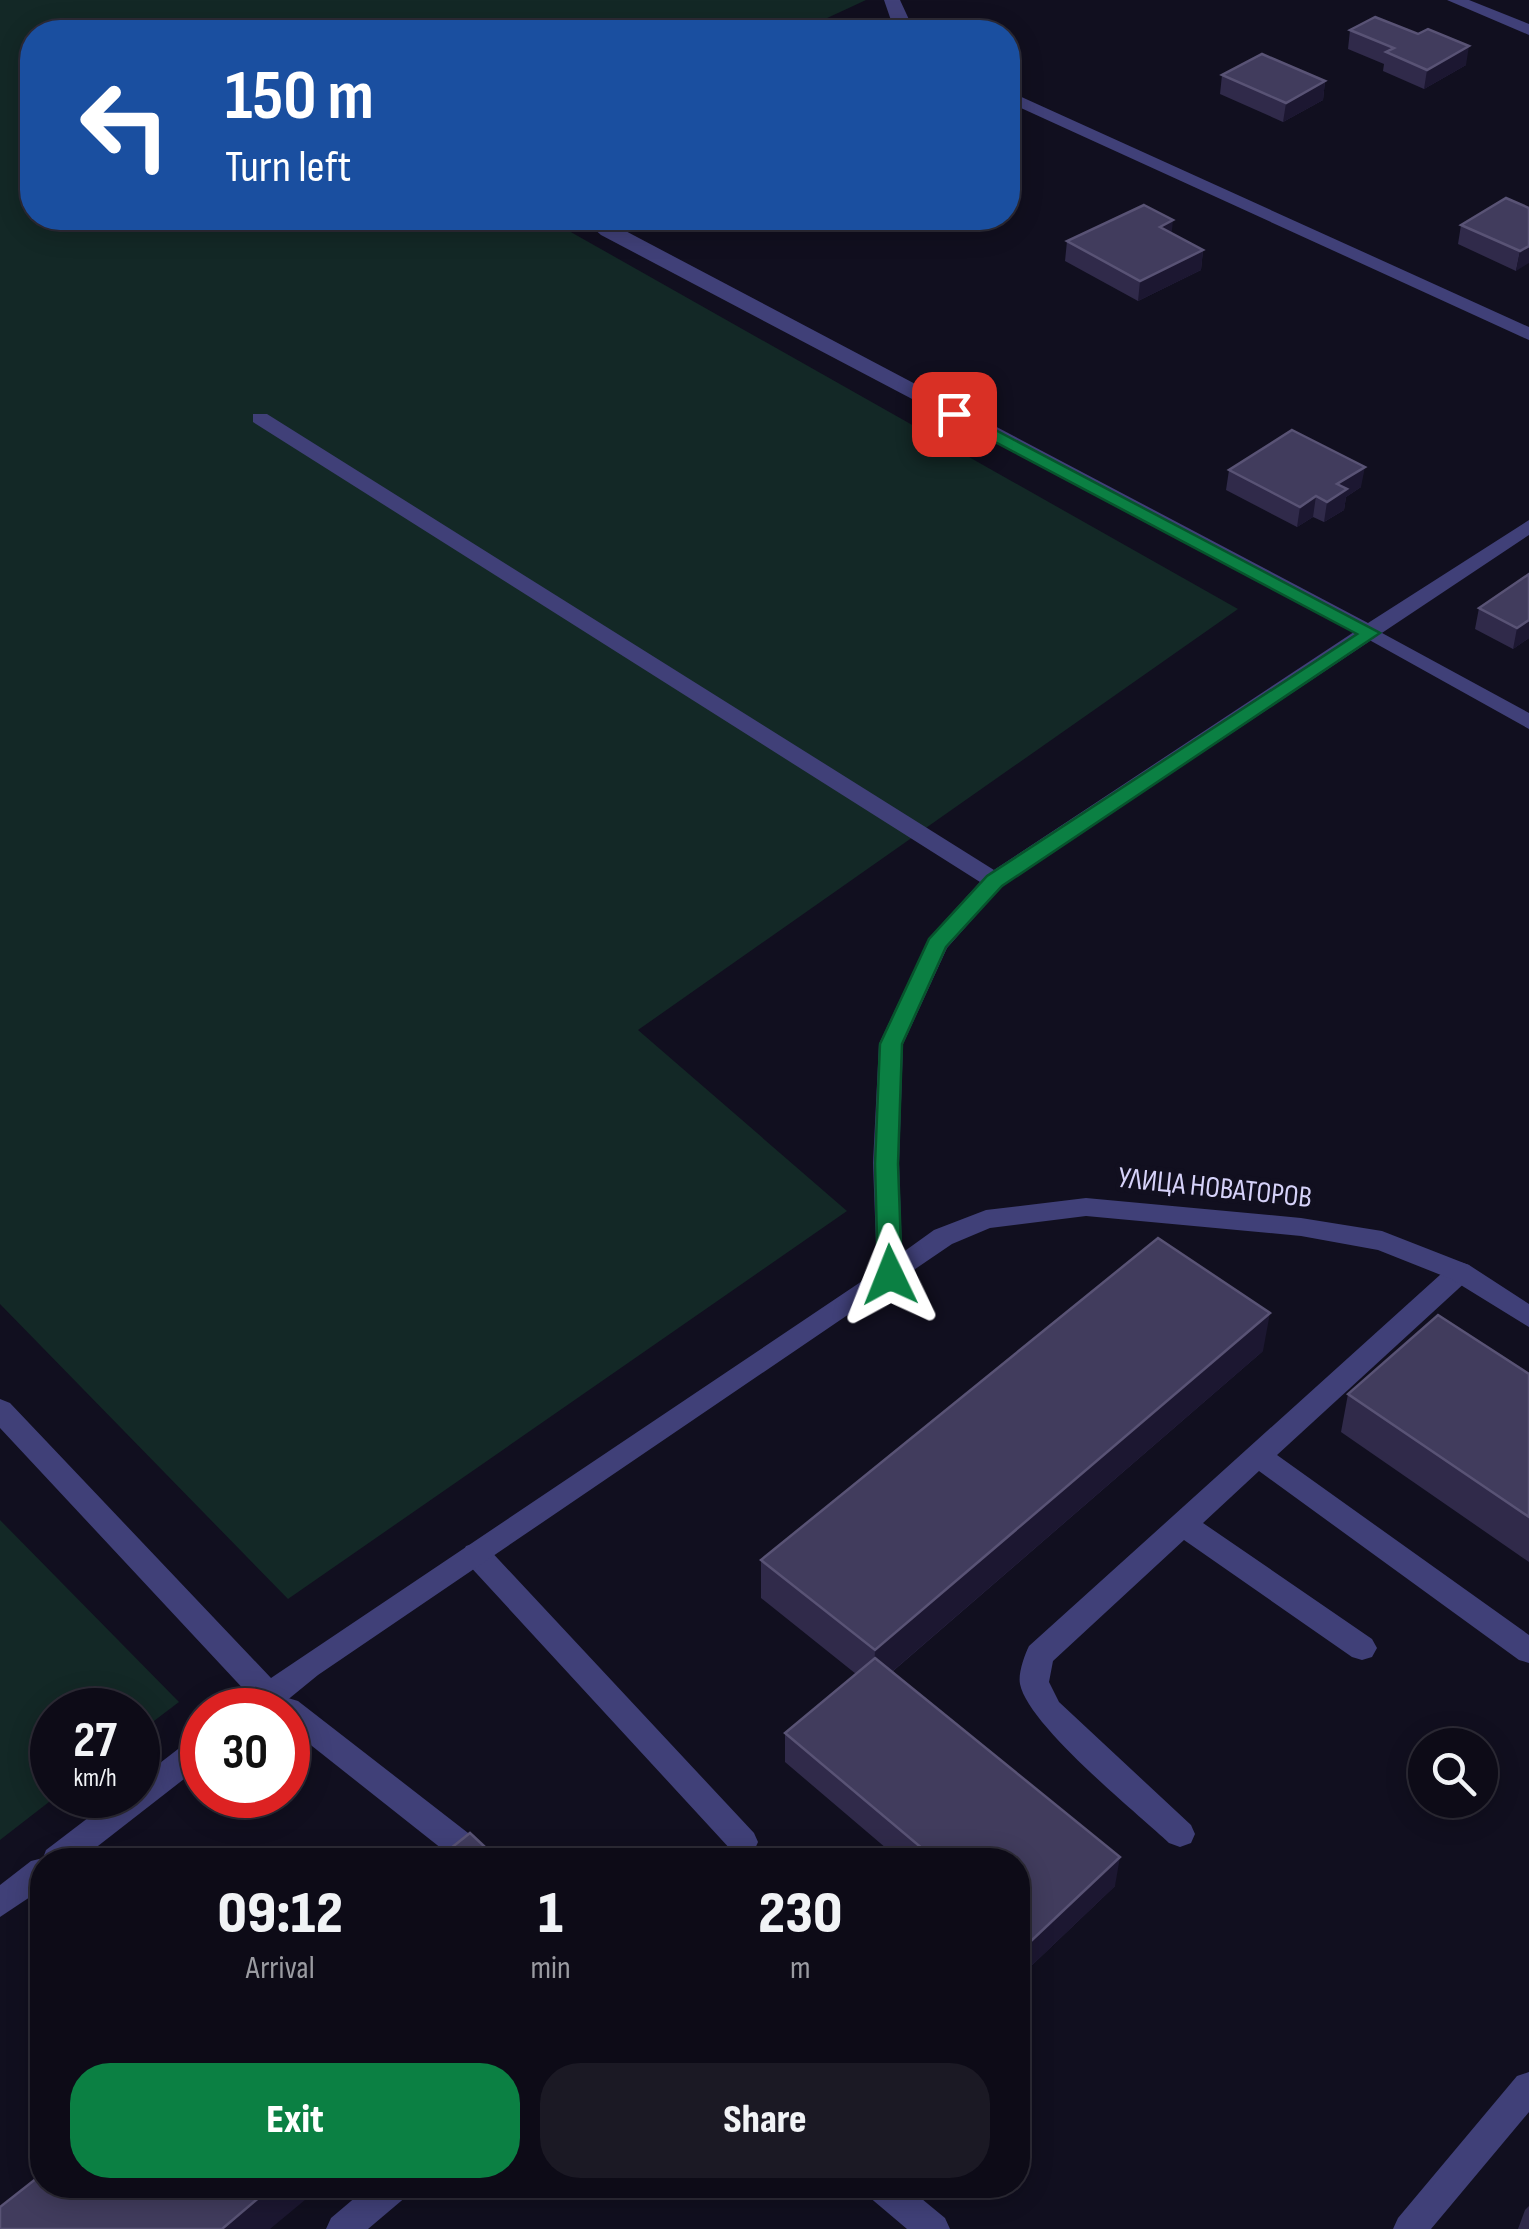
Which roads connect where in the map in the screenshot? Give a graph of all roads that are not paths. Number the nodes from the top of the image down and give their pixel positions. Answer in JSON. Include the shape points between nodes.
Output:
{"nodes":[{"id":1,"x":1455,"y":0,"type":"edge"},
{"id":2,"x":1529,"y":30,"type":"edge"},
{"id":3,"x":1020,"y":101,"type":"edge"},
{"id":4,"x":607,"y":230,"type":"edge"},
{"id":5,"x":1529,"y":334,"type":"edge"},
{"id":6,"x":260,"y":418,"type":"dead end"},
{"id":7,"x":1529,"y":526,"type":"edge"},
{"id":8,"x":1370,"y":633,"type":"junction"},
{"id":9,"x":1529,"y":722,"type":"edge"},
{"id":10,"x":994,"y":881,"type":"junction"},
{"id":11,"x":1460,"y":1272,"type":"junction"},
{"id":12,"x":890,"y":1275,"type":"junction"},
{"id":13,"x":1529,"y":1317,"type":"edge"},
{"id":14,"x":0,"y":1410,"type":"edge"},
{"id":15,"x":1259,"y":1456,"type":"junction"},
{"id":16,"x":1183,"y":1524,"type":"junction"},
{"id":17,"x":476,"y":1554,"type":"junction"},
{"id":18,"x":1362,"y":1648,"type":"dead end"},
{"id":19,"x":1529,"y":1651,"type":"edge"},
{"id":20,"x":256,"y":1688,"type":"edge"},
{"id":21,"x":290,"y":1688,"type":"edge"},
{"id":22,"x":310,"y":1734,"type":"edge"},
{"id":23,"x":180,"y":1765,"type":"edge"},
{"id":24,"x":1180,"y":1834,"type":"dead end"},
{"id":25,"x":743,"y":1842,"type":"dead end"},
{"id":26,"x":72,"y":1848,"type":"edge"},
{"id":27,"x":464,"y":1848,"type":"edge"},
{"id":28,"x":30,"y":1880,"type":"edge"},
{"id":29,"x":0,"y":1903,"type":"edge"},
{"id":30,"x":1529,"y":2087,"type":"edge"},
{"id":31,"x":380,"y":2198,"type":"edge"},
{"id":32,"x":896,"y":2198,"type":"edge"},
{"id":33,"x":344,"y":2229,"type":"edge"},
{"id":34,"x":933,"y":2229,"type":"edge"},
{"id":35,"x":1410,"y":2229,"type":"edge"}],
"edges":[{"from":1,"to":2,"type":"street"},
{"from":3,"to":5,"type":"street"},
{"from":4,"to":8,"type":"street"},
{"from":6,"to":10,"type":"street"},
{"from":7,"to":8,"type":"street"},
{"from":8,"to":9,"type":"street"},
{"from":8,"to":10,"type":"street"},
{"from":10,"to":12,"type":"street","via":[[937,944],[891,1044]]},
{"from":11,"to":12,"type":"street","name":"УЛИЦА НОВАТОРОВ","via":[[1349,1235],[1086,1208],[986,1219],[943,1238]]},
{"from":11,"to":13,"type":"street","name":"УЛИЦА НОВАТОРОВ"},
{"from":11,"to":15,"type":"street"},
{"from":12,"to":17,"type":"street","name":"УЛИЦА НОВАТОРОВ"},
{"from":14,"to":20,"type":"street"},
{"from":15,"to":16,"type":"street"},
{"from":15,"to":19,"type":"street"},
{"from":16,"to":18,"type":"street"},
{"from":16,"to":24,"type":"street","via":[[1039,1654],[1034,1684],[1049,1711]]},
{"from":17,"to":21,"type":"street","name":"УЛИЦА НОВАТОРОВ","via":[[308,1666]]},
{"from":17,"to":25,"type":"street"},
{"from":22,"to":27,"type":"street"},
{"from":23,"to":26,"type":"street"},
{"from":28,"to":29,"type":"street"},
{"from":30,"to":35,"type":"street"},
{"from":31,"to":33,"type":"street"},
{"from":32,"to":34,"type":"street"}]}
